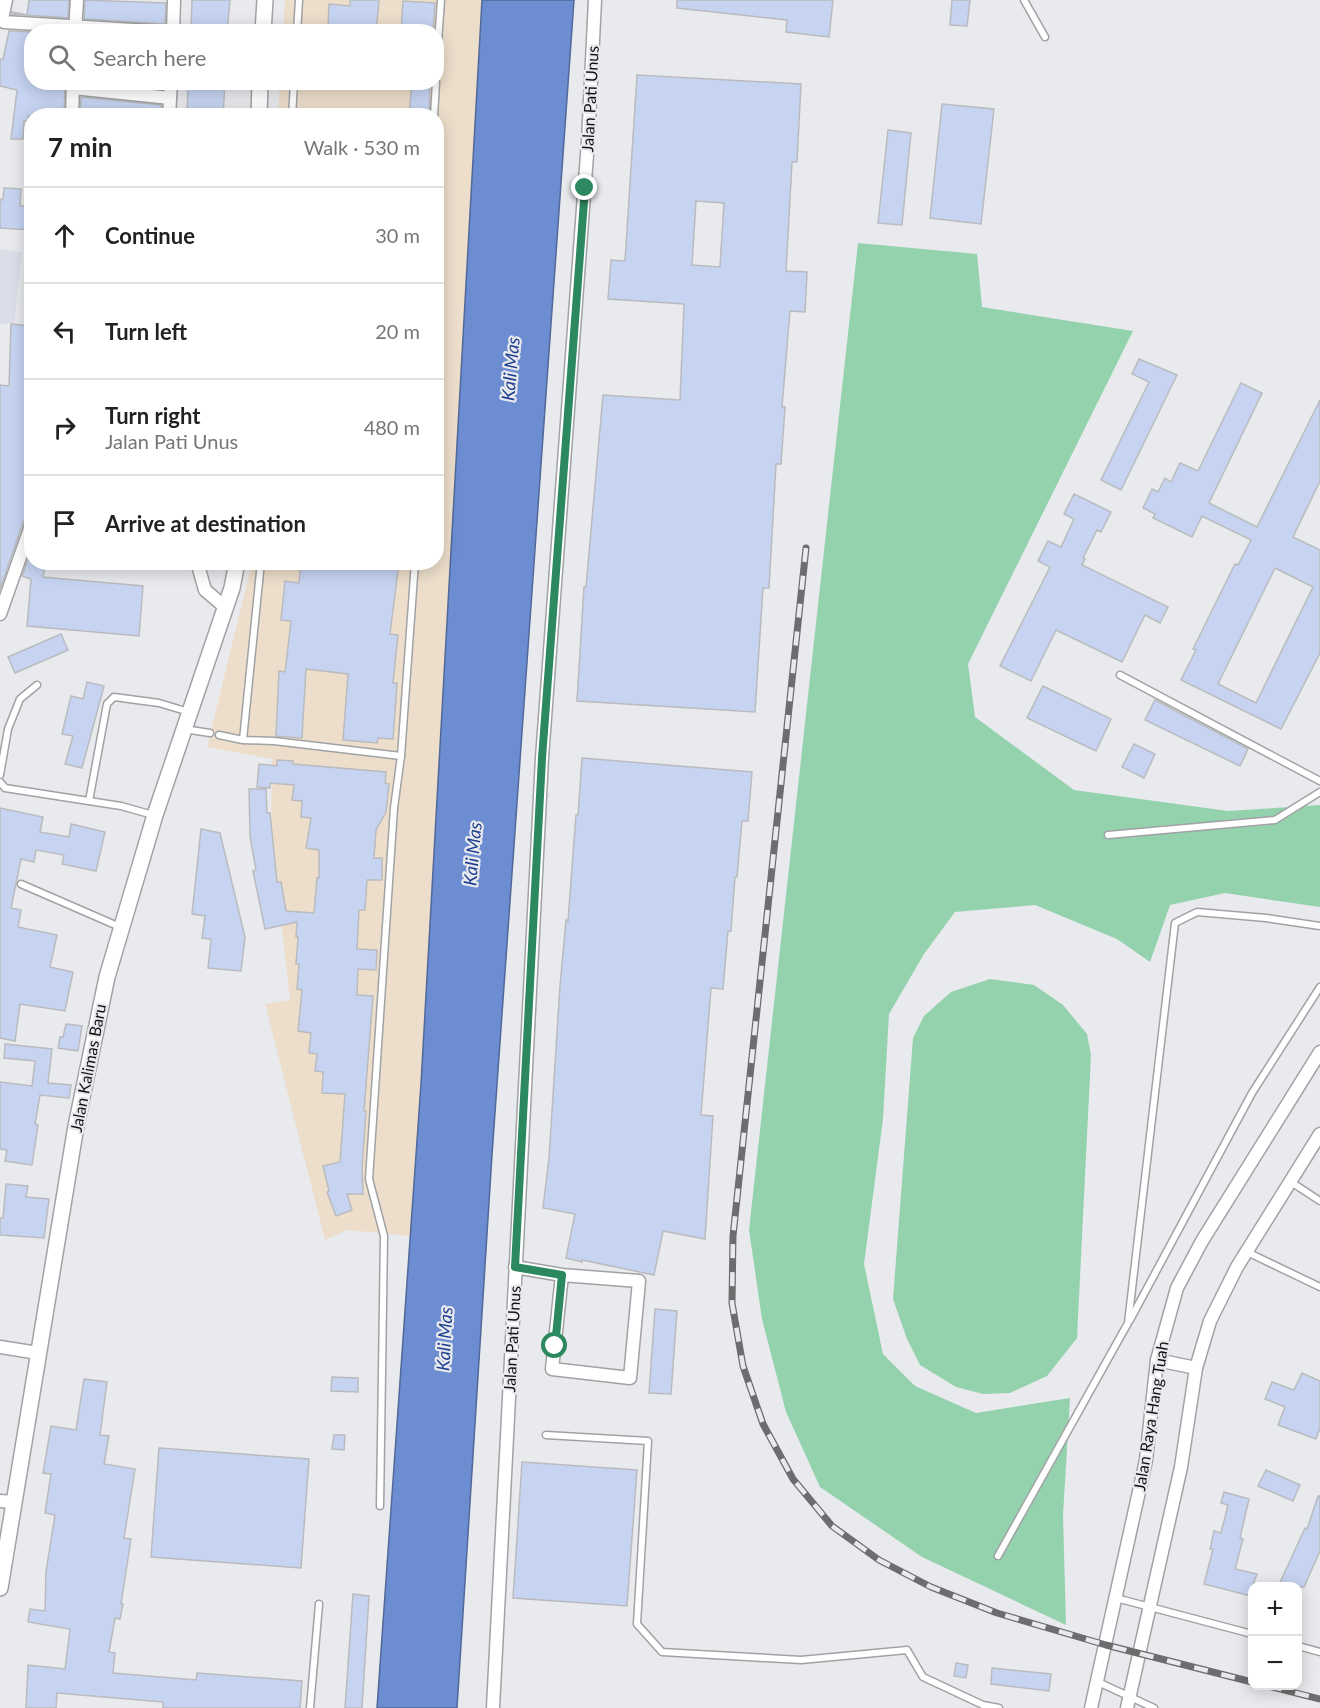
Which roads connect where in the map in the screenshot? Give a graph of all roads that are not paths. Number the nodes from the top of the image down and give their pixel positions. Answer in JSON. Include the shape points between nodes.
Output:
{"nodes":[{"id":1,"x":6,"y":0,"type":"edge"},
{"id":2,"x":77,"y":0,"type":"edge"},
{"id":3,"x":174,"y":0,"type":"edge"},
{"id":4,"x":265,"y":0,"type":"edge"},
{"id":5,"x":299,"y":0,"type":"edge"},
{"id":6,"x":441,"y":0,"type":"edge"},
{"id":7,"x":596,"y":0,"type":"edge"},
{"id":8,"x":1024,"y":0,"type":"edge"},
{"id":9,"x":28,"y":24,"type":"edge"},
{"id":10,"x":75,"y":24,"type":"edge"},
{"id":11,"x":173,"y":24,"type":"edge"},
{"id":12,"x":264,"y":24,"type":"edge"},
{"id":13,"x":298,"y":24,"type":"edge"},
{"id":14,"x":439,"y":24,"type":"edge"},
{"id":15,"x":1045,"y":37,"type":"dead end"},
{"id":16,"x":73,"y":90,"type":"edge"},
{"id":17,"x":110,"y":90,"type":"edge"},
{"id":18,"x":170,"y":90,"type":"edge"},
{"id":19,"x":261,"y":90,"type":"edge"},
{"id":20,"x":294,"y":90,"type":"edge"},
{"id":21,"x":436,"y":90,"type":"edge"},
{"id":22,"x":170,"y":98,"type":"junction"},
{"id":23,"x":72,"y":108,"type":"edge"},
{"id":24,"x":170,"y":108,"type":"edge"},
{"id":25,"x":259,"y":108,"type":"edge"},
{"id":26,"x":292,"y":108,"type":"edge"},
{"id":27,"x":434,"y":108,"type":"edge"},
{"id":28,"x":24,"y":546,"type":"edge"},
{"id":29,"x":199,"y":570,"type":"edge"},
{"id":30,"x":236,"y":570,"type":"edge"},
{"id":31,"x":260,"y":570,"type":"edge"},
{"id":32,"x":414,"y":570,"type":"edge"},
{"id":33,"x":226,"y":608,"type":"junction"},
{"id":34,"x":0,"y":614,"type":"edge"},
{"id":35,"x":1120,"y":675,"type":"dead end"},
{"id":36,"x":38,"y":685,"type":"dead end"},
{"id":37,"x":189,"y":712,"type":"junction"},
{"id":38,"x":183,"y":729,"type":"junction"},
{"id":39,"x":210,"y":733,"type":"dead end"},
{"id":40,"x":219,"y":735,"type":"dead end"},
{"id":41,"x":243,"y":740,"type":"junction"},
{"id":42,"x":400,"y":756,"type":"junction"},
{"id":43,"x":0,"y":775,"type":"edge"},
{"id":44,"x":1320,"y":781,"type":"edge"},
{"id":45,"x":0,"y":782,"type":"edge"},
{"id":46,"x":1320,"y":792,"type":"edge"},
{"id":47,"x":89,"y":801,"type":"junction"},
{"id":48,"x":155,"y":815,"type":"junction"},
{"id":49,"x":1108,"y":835,"type":"dead end"},
{"id":50,"x":21,"y":884,"type":"dead end"},
{"id":51,"x":1320,"y":926,"type":"edge"},
{"id":52,"x":120,"y":927,"type":"junction"},
{"id":53,"x":1320,"y":987,"type":"edge"},
{"id":54,"x":1320,"y":1052,"type":"edge"},
{"id":55,"x":1320,"y":1134,"type":"edge"},
{"id":56,"x":1291,"y":1182,"type":"junction"},
{"id":57,"x":1320,"y":1201,"type":"edge"},
{"id":58,"x":1247,"y":1252,"type":"junction"},
{"id":59,"x":515,"y":1267,"type":"junction"},
{"id":60,"x":562,"y":1275,"type":"junction"},
{"id":61,"x":1320,"y":1287,"type":"edge"},
{"id":62,"x":1128,"y":1323,"type":"junction"},
{"id":63,"x":0,"y":1347,"type":"edge"},
{"id":64,"x":38,"y":1353,"type":"junction"},
{"id":65,"x":1157,"y":1360,"type":"junction"},
{"id":66,"x":1196,"y":1368,"type":"junction"},
{"id":67,"x":546,"y":1436,"type":"dead end"},
{"id":68,"x":7,"y":1502,"type":"edge"},
{"id":69,"x":380,"y":1506,"type":"dead end"},
{"id":70,"x":3,"y":1548,"type":"edge"},
{"id":71,"x":998,"y":1556,"type":"dead end"},
{"id":72,"x":0,"y":1588,"type":"edge"},
{"id":73,"x":1116,"y":1598,"type":"junction"},
{"id":74,"x":319,"y":1604,"type":"dead end"},
{"id":75,"x":1150,"y":1607,"type":"junction"},
{"id":76,"x":1248,"y":1633,"type":"edge"},
{"id":77,"x":1302,"y":1647,"type":"edge"},
{"id":78,"x":1320,"y":1652,"type":"edge"},
{"id":79,"x":1098,"y":1682,"type":"junction"},
{"id":80,"x":1128,"y":1703,"type":"edge"},
{"id":81,"x":983,"y":1707,"type":"edge"},
{"id":82,"x":310,"y":1708,"type":"edge"},
{"id":83,"x":493,"y":1708,"type":"edge"},
{"id":84,"x":999,"y":1708,"type":"edge"},
{"id":85,"x":1091,"y":1708,"type":"edge"},
{"id":86,"x":1154,"y":1708,"type":"edge"}],
"edges":[{"from":1,"to":9,"type":"street","via":[[2,20]]},
{"from":2,"to":10,"type":"street"},
{"from":3,"to":11,"type":"street"},
{"from":4,"to":12,"type":"street"},
{"from":5,"to":13,"type":"lane"},
{"from":6,"to":14,"type":"lane"},
{"from":7,"to":59,"type":"street","name":"Jalan Pati Unus","via":[[542,758]]},
{"from":8,"to":15,"type":"lane"},
{"from":16,"to":23,"type":"street"},
{"from":17,"to":22,"type":"street"},
{"from":18,"to":22,"type":"street"},
{"from":19,"to":25,"type":"street"},
{"from":20,"to":26,"type":"lane"},
{"from":21,"to":27,"type":"lane"},
{"from":22,"to":24,"type":"street"},
{"from":28,"to":34,"type":"street"},
{"from":29,"to":33,"type":"street","via":[[205,590]]},
{"from":30,"to":33,"type":"street","name":"Jalan Kalimas Baru"},
{"from":31,"to":41,"type":"lane"},
{"from":32,"to":42,"type":"lane"},
{"from":33,"to":37,"type":"street","name":"Jalan Kalimas Baru"},
{"from":35,"to":44,"type":"lane"},
{"from":36,"to":43,"type":"lane","via":[[20,699],[8,729]]},
{"from":37,"to":38,"type":"street","name":"Jalan Kalimas Baru"},
{"from":37,"to":47,"type":"lane","via":[[114,697],[107,704]]},
{"from":38,"to":39,"type":"lane"},
{"from":38,"to":48,"type":"street","name":"Jalan Kalimas Baru"},
{"from":40,"to":41,"type":"lane"},
{"from":41,"to":42,"type":"lane"},
{"from":42,"to":69,"type":"lane","via":[[369,1179],[384,1236]]},
{"from":45,"to":47,"type":"lane","via":[[6,788]]},
{"from":46,"to":49,"type":"lane","via":[[1275,820]]},
{"from":47,"to":48,"type":"lane"},
{"from":48,"to":52,"type":"street","name":"Jalan Kalimas Baru"},
{"from":50,"to":52,"type":"lane"},
{"from":51,"to":62,"type":"lane","via":[[1197,912],[1175,923]]},
{"from":52,"to":64,"type":"street","name":"Jalan Kalimas Baru","via":[[76,1126]]},
{"from":53,"to":62,"type":"lane","via":[[1252,1093]]},
{"from":54,"to":65,"type":"street","name":"Jalan Raya Hang Tuah","via":[[1177,1288]]},
{"from":55,"to":56,"type":"street"},
{"from":56,"to":57,"type":"lane"},
{"from":56,"to":58,"type":"street"},
{"from":58,"to":61,"type":"lane"},
{"from":58,"to":66,"type":"street","via":[[1210,1321]]},
{"from":59,"to":60,"type":"street"},
{"from":59,"to":83,"type":"street","name":"Jalan Pati Unus"},
{"from":60,"to":60,"type":"street","via":[[552,1369],[630,1378],[639,1281]]},
{"from":62,"to":71,"type":"lane"},
{"from":63,"to":64,"type":"street"},
{"from":64,"to":68,"type":"street","name":"Jalan Kalimas Baru"},
{"from":65,"to":66,"type":"street"},
{"from":65,"to":73,"type":"street","name":"Jalan Raya Hang Tuah","via":[[1146,1460]]},
{"from":66,"to":75,"type":"street"},
{"from":67,"to":81,"type":"lane","via":[[648,1442],[638,1624],[662,1652],[801,1660],[907,1650],[923,1677]]},
{"from":68,"to":70,"type":"street","name":"Jalan Kalimas Baru"},
{"from":70,"to":72,"type":"street","name":"Jalan Kalimas Baru"},
{"from":73,"to":75,"type":"lane"},
{"from":73,"to":79,"type":"street","name":"Jalan Raya Hang Tuah"},
{"from":74,"to":82,"type":"lane"},
{"from":75,"to":76,"type":"lane"},
{"from":75,"to":80,"type":"street"},
{"from":77,"to":78,"type":"lane"},
{"from":79,"to":80,"type":"lane"},
{"from":79,"to":85,"type":"street","name":"Jalan Raya Hang Tuah"},
{"from":80,"to":86,"type":"lane"},
{"from":81,"to":84,"type":"lane"}]}
